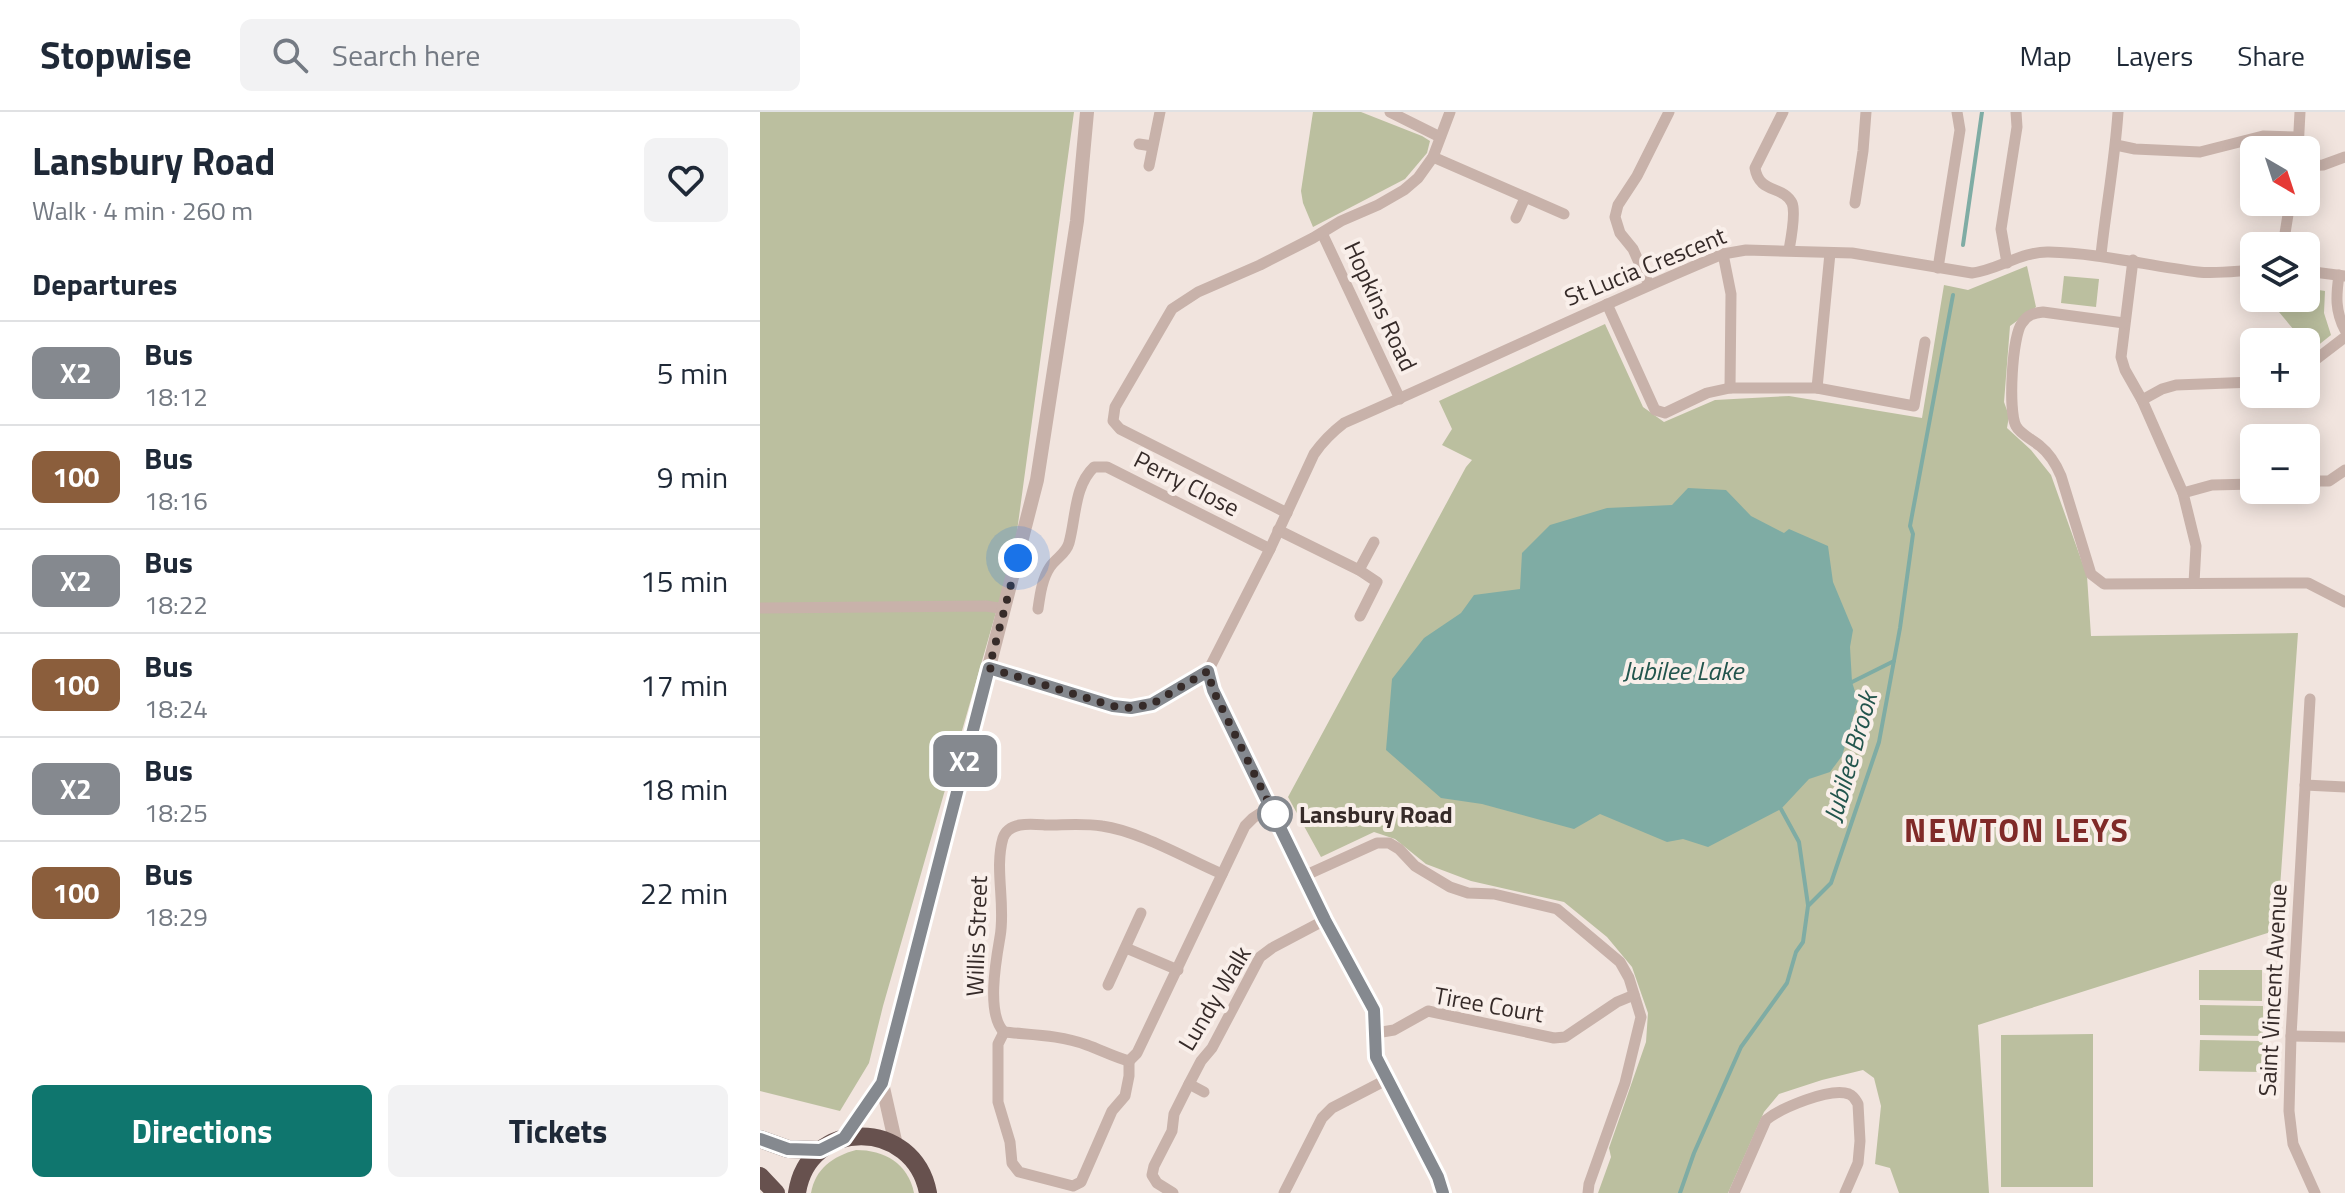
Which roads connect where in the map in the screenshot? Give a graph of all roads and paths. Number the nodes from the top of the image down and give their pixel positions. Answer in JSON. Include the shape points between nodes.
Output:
{"nodes":[{"id":1,"x":1087,"y":112,"type":"edge"},
{"id":2,"x":1160,"y":112,"type":"edge"},
{"id":3,"x":1390,"y":112,"type":"edge"},
{"id":4,"x":1450,"y":112,"type":"edge"},
{"id":5,"x":1669,"y":112,"type":"edge"},
{"id":6,"x":1783,"y":112,"type":"edge"},
{"id":7,"x":1866,"y":112,"type":"edge"},
{"id":8,"x":1957,"y":112,"type":"edge"},
{"id":9,"x":2016,"y":112,"type":"edge"},
{"id":10,"x":2118,"y":112,"type":"edge"},
{"id":11,"x":2300,"y":112,"type":"edge"},
{"id":12,"x":2298,"y":136,"type":"edge"},
{"id":13,"x":1440,"y":137,"type":"junction"},
{"id":14,"x":2240,"y":142,"type":"edge"},
{"id":15,"x":1139,"y":144,"type":"dead end"},
{"id":16,"x":2116,"y":145,"type":"junction"},
{"id":17,"x":1152,"y":146,"type":"junction"},
{"id":18,"x":1433,"y":157,"type":"junction"},
{"id":19,"x":2345,"y":157,"type":"edge"},
{"id":20,"x":2320,"y":165,"type":"edge"},
{"id":21,"x":1149,"y":166,"type":"dead end"},
{"id":22,"x":1525,"y":198,"type":"junction"},
{"id":23,"x":1855,"y":203,"type":"dead end"},
{"id":24,"x":1564,"y":214,"type":"dead end"},
{"id":25,"x":1516,"y":218,"type":"dead end"},
{"id":26,"x":1322,"y":233,"type":"junction"},
{"id":27,"x":1789,"y":250,"type":"junction"},
{"id":28,"x":1830,"y":253,"type":"junction"},
{"id":29,"x":1723,"y":254,"type":"junction"},
{"id":30,"x":2101,"y":255,"type":"junction"},
{"id":31,"x":2133,"y":260,"type":"junction"},
{"id":32,"x":2007,"y":263,"type":"junction"},
{"id":33,"x":1938,"y":268,"type":"junction"},
{"id":34,"x":2240,"y":271,"type":"edge"},
{"id":35,"x":2320,"y":273,"type":"edge"},
{"id":36,"x":2342,"y":276,"type":"edge"},
{"id":37,"x":1649,"y":285,"type":"junction"},
{"id":38,"x":1607,"y":304,"type":"junction"},
{"id":39,"x":2124,"y":323,"type":"junction"},
{"id":40,"x":2345,"y":330,"type":"edge"},
{"id":41,"x":2345,"y":337,"type":"edge"},
{"id":42,"x":1925,"y":342,"type":"dead end"},
{"id":43,"x":2320,"y":356,"type":"edge"},
{"id":44,"x":2240,"y":383,"type":"edge"},
{"id":45,"x":1730,"y":388,"type":"junction"},
{"id":46,"x":1817,"y":388,"type":"junction"},
{"id":47,"x":1400,"y":399,"type":"junction"},
{"id":48,"x":2142,"y":400,"type":"junction"},
{"id":49,"x":2345,"y":470,"type":"edge"},
{"id":50,"x":2320,"y":481,"type":"edge"},
{"id":51,"x":2240,"y":484,"type":"edge"},
{"id":52,"x":2183,"y":493,"type":"junction"},
{"id":53,"x":1287,"y":513,"type":"junction"},
{"id":54,"x":1278,"y":530,"type":"junction"},
{"id":55,"x":1374,"y":542,"type":"dead end"},
{"id":56,"x":1270,"y":549,"type":"junction"},
{"id":57,"x":1359,"y":570,"type":"junction"},
{"id":58,"x":2194,"y":583,"type":"junction"},
{"id":59,"x":2345,"y":602,"type":"edge"},
{"id":60,"x":760,"y":608,"type":"edge"},
{"id":61,"x":1005,"y":609,"type":"junction"},
{"id":62,"x":1038,"y":609,"type":"dead end"},
{"id":63,"x":1360,"y":616,"type":"dead end"},
{"id":64,"x":989,"y":668,"type":"junction"},
{"id":65,"x":1208,"y":671,"type":"junction"},
{"id":66,"x":2310,"y":699,"type":"dead end"},
{"id":67,"x":2305,"y":785,"type":"junction"},
{"id":68,"x":2345,"y":787,"type":"edge"},
{"id":69,"x":1271,"y":806,"type":"junction"},
{"id":70,"x":1222,"y":874,"type":"junction"},
{"id":71,"x":1304,"y":876,"type":"junction"},
{"id":72,"x":1141,"y":913,"type":"dead end"},
{"id":73,"x":1325,"y":920,"type":"junction"},
{"id":74,"x":1126,"y":948,"type":"junction"},
{"id":75,"x":1178,"y":970,"type":"junction"},
{"id":76,"x":1108,"y":985,"type":"dead end"},
{"id":77,"x":1634,"y":995,"type":"junction"},
{"id":78,"x":1004,"y":1032,"type":"junction"},
{"id":79,"x":1376,"y":1033,"type":"junction"},
{"id":80,"x":2291,"y":1036,"type":"junction"},
{"id":81,"x":2345,"y":1037,"type":"edge"},
{"id":82,"x":1129,"y":1061,"type":"junction"},
{"id":83,"x":1386,"y":1080,"type":"junction"},
{"id":84,"x":882,"y":1083,"type":"junction"},
{"id":85,"x":1189,"y":1084,"type":"junction"},
{"id":86,"x":1204,"y":1092,"type":"dead end"},
{"id":87,"x":844,"y":1138,"type":"junction"},
{"id":88,"x":760,"y":1139,"type":"edge"},
{"id":89,"x":896,"y":1145,"type":"junction"},
{"id":90,"x":820,"y":1150,"type":"junction"},
{"id":91,"x":760,"y":1176,"type":"edge"},
{"id":92,"x":931,"y":1189,"type":"edge"},
{"id":93,"x":776,"y":1193,"type":"edge"},
{"id":94,"x":797,"y":1193,"type":"edge"},
{"id":95,"x":1173,"y":1193,"type":"edge"},
{"id":96,"x":1284,"y":1193,"type":"edge"},
{"id":97,"x":1443,"y":1193,"type":"edge"},
{"id":98,"x":1588,"y":1193,"type":"edge"},
{"id":99,"x":1734,"y":1193,"type":"edge"},
{"id":100,"x":1845,"y":1193,"type":"edge"},
{"id":101,"x":2315,"y":1193,"type":"edge"}],
"edges":[{"from":1,"to":61,"type":"street","via":[[1077,221],[1037,480]]},
{"from":2,"to":17,"type":"street"},
{"from":3,"to":13,"type":"street"},
{"from":4,"to":13,"type":"street"},
{"from":5,"to":37,"type":"street","via":[[1615,217]]},
{"from":6,"to":27,"type":"street","via":[[1755,168],[1763,185],[1794,206]]},
{"from":7,"to":23,"type":"street"},
{"from":8,"to":33,"type":"street","via":[[1960,130]]},
{"from":9,"to":32,"type":"street","via":[[2001,229]]},
{"from":10,"to":16,"type":"street"},
{"from":11,"to":12,"type":"street"},
{"from":13,"to":18,"type":"street"},
{"from":14,"to":16,"type":"street","via":[[2200,152]]},
{"from":15,"to":17,"type":"street"},
{"from":16,"to":30,"type":"street"},
{"from":17,"to":21,"type":"street"},
{"from":18,"to":22,"type":"street"},
{"from":18,"to":26,"type":"street","via":[[1404,190]]},
{"from":19,"to":20,"type":"street"},
{"from":22,"to":24,"type":"street"},
{"from":22,"to":25,"type":"street"},
{"from":26,"to":47,"type":"street","name":"Hopkins Road"},
{"from":26,"to":53,"type":"street","via":[[1172,309],[1115,407],[1113,421]]},
{"from":27,"to":28,"type":"street","name":"St Lucia Crescent"},
{"from":27,"to":29,"type":"street","name":"St Lucia Crescent"},
{"from":28,"to":33,"type":"street","name":"St Lucia Crescent"},
{"from":28,"to":46,"type":"street"},
{"from":29,"to":37,"type":"street","name":"St Lucia Crescent"},
{"from":29,"to":45,"type":"street","via":[[1731,294]]},
{"from":30,"to":31,"type":"street"},
{"from":30,"to":32,"type":"street","via":[[2045,251]]},
{"from":31,"to":34,"type":"street","via":[[2199,272]]},
{"from":31,"to":39,"type":"street"},
{"from":32,"to":33,"type":"street","name":"St Lucia Crescent","via":[[1982,272]]},
{"from":35,"to":36,"type":"street"},
{"from":36,"to":40,"type":"street","via":[[2335,301]]},
{"from":37,"to":38,"type":"street","name":"St Lucia Crescent"},
{"from":38,"to":45,"type":"street","via":[[1659,413]]},
{"from":38,"to":47,"type":"street","name":"St Lucia Crescent"},
{"from":39,"to":48,"type":"street","via":[[2121,357]]},
{"from":39,"to":58,"type":"street","via":[[2043,312],[2024,319],[2016,336],[2012,409],[2017,428],[2055,462],[2088,569],[2097,580]]},
{"from":41,"to":43,"type":"street"},
{"from":42,"to":46,"type":"street","via":[[1914,406]]},
{"from":44,"to":48,"type":"street","via":[[2176,385]]},
{"from":45,"to":46,"type":"street"},
{"from":47,"to":53,"type":"street","via":[[1344,423],[1323,441]]},
{"from":48,"to":52,"type":"street"},
{"from":49,"to":50,"type":"street"},
{"from":51,"to":52,"type":"street"},
{"from":52,"to":58,"type":"street","via":[[2196,546]]},
{"from":53,"to":54,"type":"street"},
{"from":54,"to":56,"type":"street"},
{"from":54,"to":57,"type":"street"},
{"from":55,"to":57,"type":"street"},
{"from":56,"to":62,"type":"street","name":"Perry Close","via":[[1107,467],[1094,467],[1073,514],[1067,549],[1046,575]]},
{"from":56,"to":65,"type":"street"},
{"from":57,"to":63,"type":"street","via":[[1377,582]]},
{"from":58,"to":59,"type":"street","via":[[2308,583]]},
{"from":60,"to":61,"type":"street"},
{"from":61,"to":64,"type":"street"},
{"from":64,"to":65,"type":"street","via":[[1131,708],[1152,704]]},
{"from":64,"to":84,"type":"street"},
{"from":65,"to":69,"type":"street"},
{"from":66,"to":67,"type":"street","name":"Saint Vincent Avenue"},
{"from":67,"to":68,"type":"street"},
{"from":67,"to":80,"type":"street","name":"Saint Vincent Avenue"},
{"from":69,"to":70,"type":"street","via":[[1245,826]]},
{"from":69,"to":71,"type":"street"},
{"from":70,"to":75,"type":"street"},
{"from":70,"to":78,"type":"street","name":"Willis Street","via":[[1102,826],[1032,824],[1009,829],[1003,838],[1001,932],[994,967],[996,1015]]},
{"from":71,"to":73,"type":"street"},
{"from":71,"to":77,"type":"street","via":[[1377,843],[1389,843],[1450,887],[1564,913],[1620,962]]},
{"from":72,"to":74,"type":"street"},
{"from":73,"to":79,"type":"street","via":[[1374,1010]]},
{"from":73,"to":85,"type":"street","name":"Lundy Walk","via":[[1260,957]]},
{"from":74,"to":75,"type":"street"},
{"from":74,"to":76,"type":"street"},
{"from":75,"to":82,"type":"street"},
{"from":77,"to":79,"type":"street","name":"Tiree Court","via":[[1565,1037],[1428,1011],[1394,1030]]},
{"from":77,"to":98,"type":"street","via":[[1641,1017]]},
{"from":78,"to":82,"type":"street","via":[[1051,1036]]},
{"from":78,"to":82,"type":"street","via":[[998,1044],[998,1102],[1012,1163],[1019,1172],[1073,1186],[1081,1182],[1112,1111],[1125,1096]]},
{"from":79,"to":83,"type":"street","via":[[1376,1057]]},
{"from":80,"to":81,"type":"street"},
{"from":80,"to":101,"type":"street","name":"Saint Vincent Avenue","via":[[2293,1144]]},
{"from":83,"to":96,"type":"street","via":[[1322,1118]]},
{"from":83,"to":97,"type":"street"},
{"from":84,"to":87,"type":"street"},
{"from":84,"to":89,"type":"street"},
{"from":85,"to":86,"type":"street","name":"Lundy Walk"},
{"from":85,"to":95,"type":"street","name":"Lundy Walk","via":[[1152,1175]]},
{"from":87,"to":89,"type":"highway","via":[[880,1138]]},
{"from":87,"to":90,"type":"highway"},
{"from":88,"to":90,"type":"highway","via":[[788,1149]]},
{"from":89,"to":92,"type":"highway","via":[[919,1167]]},
{"from":90,"to":94,"type":"highway","via":[[807,1165]]},
{"from":91,"to":93,"type":"highway"},
{"from":99,"to":100,"type":"street","via":[[1766,1120],[1812,1098],[1847,1093],[1858,1104],[1860,1141],[1858,1163]]}]}
